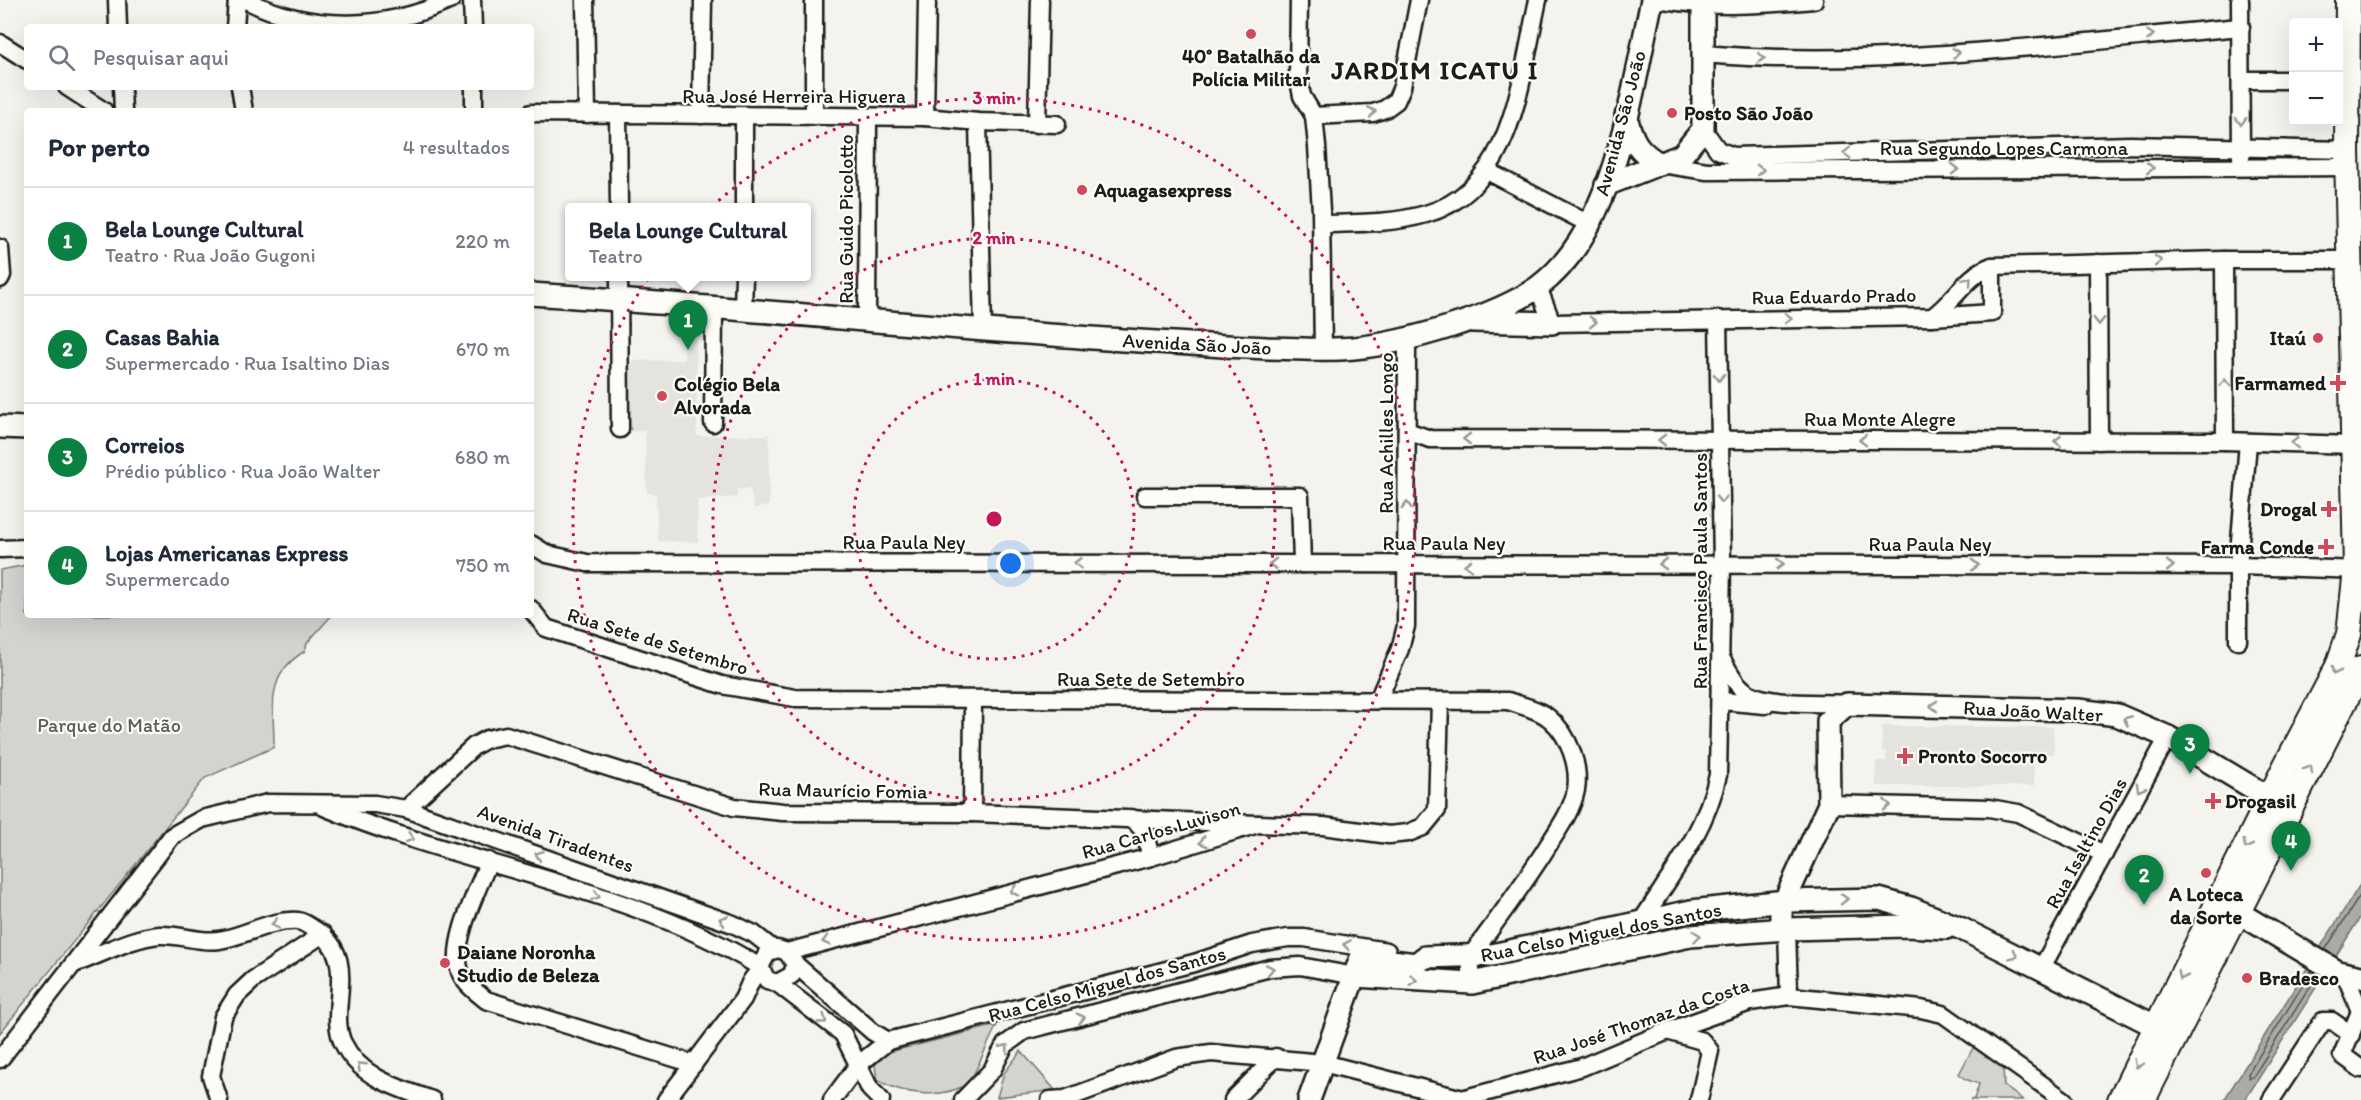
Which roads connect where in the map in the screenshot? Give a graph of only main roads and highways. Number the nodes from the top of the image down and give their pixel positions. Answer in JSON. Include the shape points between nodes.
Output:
{"nodes":[{"id":1,"x":1652,"y":0,"type":"edge"},
{"id":2,"x":2348,"y":0,"type":"edge"},
{"id":3,"x":1703,"y":3,"type":"edge"},
{"id":4,"x":2349,"y":80,"type":"edge"},
{"id":5,"x":1626,"y":116,"type":"junction"},
{"id":6,"x":2352,"y":160,"type":"edge"},
{"id":7,"x":1660,"y":164,"type":"junction"},
{"id":8,"x":1606,"y":184,"type":"junction"},
{"id":9,"x":2354,"y":267,"type":"edge"},
{"id":10,"x":534,"y":294,"type":"edge"},
{"id":11,"x":1470,"y":321,"type":"junction"},
{"id":12,"x":1552,"y":323,"type":"road end"},
{"id":13,"x":0,"y":427,"type":"edge"},
{"id":14,"x":24,"y":429,"type":"edge"},
{"id":15,"x":2358,"y":570,"type":"edge"},
{"id":16,"x":2356,"y":623,"type":"edge"},
{"id":17,"x":2361,"y":669,"type":"edge"},
{"id":18,"x":2279,"y":804,"type":"junction"},
{"id":19,"x":1786,"y":902,"type":"junction"},
{"id":20,"x":2239,"y":913,"type":"junction"},
{"id":21,"x":1641,"y":922,"type":"junction"},
{"id":22,"x":1787,"y":929,"type":"junction"},
{"id":23,"x":1962,"y":929,"type":"junction"},
{"id":24,"x":2218,"y":929,"type":"junction"},
{"id":25,"x":1637,"y":944,"type":"junction"},
{"id":26,"x":2348,"y":974,"type":"edge"},
{"id":27,"x":1355,"y":976,"type":"junction"},
{"id":28,"x":2166,"y":1032,"type":"junction"},
{"id":29,"x":1309,"y":1100,"type":"edge"},
{"id":30,"x":2120,"y":1100,"type":"edge"},
{"id":31,"x":2143,"y":1100,"type":"edge"}],
"edges":[{"from":1,"to":5,"type":"main road","name":"Avenida São João"},
{"from":2,"to":4,"type":"highway"},
{"from":3,"to":7,"type":"main road","via":[[1703,129],[1688,151]]},
{"from":4,"to":6,"type":"highway"},
{"from":5,"to":7,"type":"main road","via":[[1638,149]]},
{"from":5,"to":8,"type":"main road","name":"Avenida São João"},
{"from":6,"to":9,"type":"highway"},
{"from":7,"to":8,"type":"main road"},
{"from":8,"to":11,"type":"main road","name":"Avenida São João","via":[[1570,255],[1538,287]]},
{"from":9,"to":15,"type":"highway"},
{"from":10,"to":11,"type":"main road","name":"Avenida São João","via":[[743,308],[983,331],[1323,350],[1407,338]]},
{"from":11,"to":12,"type":"main road"},
{"from":13,"to":14,"type":"main road"},
{"from":15,"to":16,"type":"highway"},
{"from":16,"to":18,"type":"highway","one_way":true},
{"from":18,"to":17,"type":"highway","one_way":true},
{"from":18,"to":19,"type":"main road","name":"Rua João Walter","one_way":true,"via":[[2168,737],[2117,715],[2078,710],[1847,704],[1828,721],[1829,804]]},
{"from":18,"to":20,"type":"highway"},
{"from":18,"to":24,"type":"highway","one_way":true},
{"from":19,"to":21,"type":"main road","name":"Rua Celso Miguel dos Santos","via":[[1690,911]]},
{"from":19,"to":22,"type":"main road","via":[[1780,915]]},
{"from":19,"to":23,"type":"main road","name":"Rua Celso Miguel dos Santos","one_way":true,"via":[[1879,899]]},
{"from":20,"to":24,"type":"highway"},
{"from":20,"to":26,"type":"main road"},
{"from":21,"to":25,"type":"main road","via":[[1645,938]]},
{"from":21,"to":27,"type":"main road","name":"Rua Celso Miguel dos Santos","via":[[1492,955],[1425,957],[1416,964],[1367,958],[1360,960]]},
{"from":22,"to":23,"type":"main road","name":"Rua Celso Miguel dos Santos"},
{"from":25,"to":22,"type":"main road","name":"Rua Celso Miguel dos Santos","one_way":true},
{"from":23,"to":28,"type":"main road","name":"Rua Celso Miguel dos Santos","one_way":true},
{"from":24,"to":28,"type":"highway"},
{"from":27,"to":25,"type":"main road","name":"Rua Celso Miguel dos Santos","one_way":true,"via":[[1472,983],[1554,967]]},
{"from":27,"to":29,"type":"main road"},
{"from":28,"to":30,"type":"highway","one_way":true},
{"from":28,"to":31,"type":"highway"}]}
